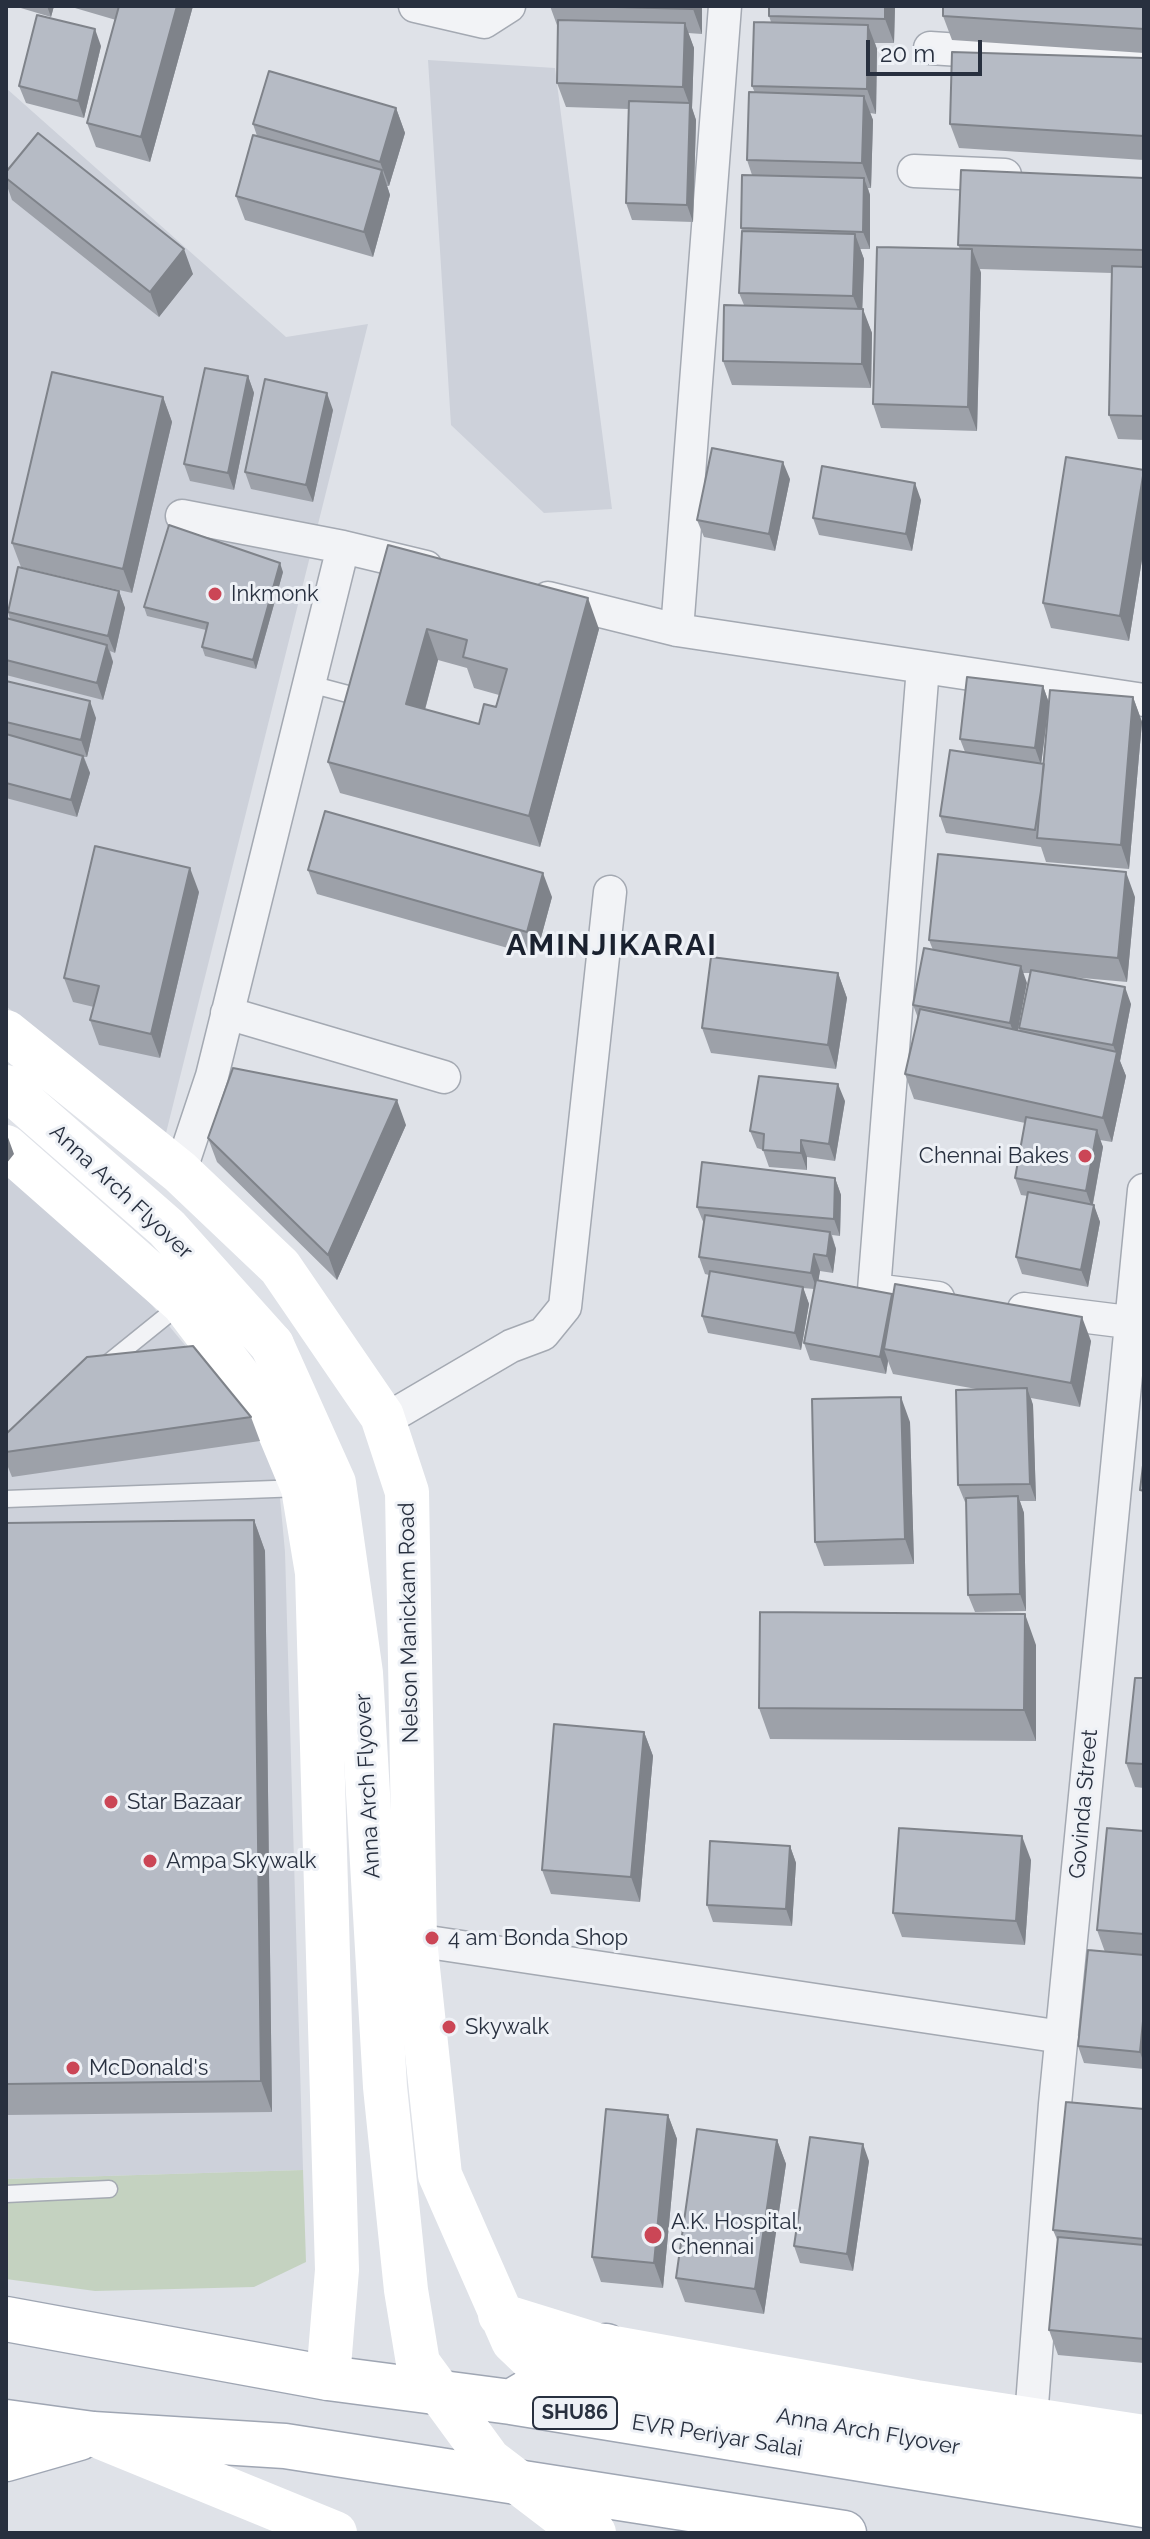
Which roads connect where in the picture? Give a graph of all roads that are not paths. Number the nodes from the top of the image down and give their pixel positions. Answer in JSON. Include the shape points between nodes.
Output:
{"nodes":[{"id":1,"x":415,"y":6,"type":"edge"},
{"id":2,"x":509,"y":6,"type":"edge"},
{"id":3,"x":725,"y":6,"type":"edge"},
{"id":4,"x":930,"y":48,"type":"dead end"},
{"id":5,"x":1144,"y":62,"type":"edge"},
{"id":6,"x":914,"y":171,"type":"dead end"},
{"id":7,"x":1036,"y":177,"type":"edge"},
{"id":8,"x":182,"y":516,"type":"dead end"},
{"id":9,"x":343,"y":547,"type":"junction"},
{"id":10,"x":449,"y":573,"type":"edge"},
{"id":11,"x":525,"y":592,"type":"edge"},
{"id":12,"x":677,"y":630,"type":"junction"},
{"id":13,"x":923,"y":667,"type":"junction"},
{"id":14,"x":310,"y":684,"type":"junction"},
{"id":15,"x":359,"y":697,"type":"edge"},
{"id":16,"x":1144,"y":700,"type":"edge"},
{"id":17,"x":610,"y":892,"type":"dead end"},
{"id":18,"x":227,"y":1013,"type":"junction"},
{"id":19,"x":6,"y":1032,"type":"edge"},
{"id":20,"x":444,"y":1077,"type":"dead end"},
{"id":21,"x":6,"y":1087,"type":"edge"},
{"id":22,"x":6,"y":1147,"type":"edge"},
{"id":23,"x":180,"y":1172,"type":"junction"},
{"id":24,"x":1144,"y":1190,"type":"edge"},
{"id":25,"x":183,"y":1303,"type":"junction"},
{"id":26,"x":1137,"y":1323,"type":"edge"},
{"id":27,"x":85,"y":1381,"type":"edge"},
{"id":28,"x":383,"y":1421,"type":"junction"},
{"id":29,"x":303,"y":1488,"type":"junction"},
{"id":30,"x":6,"y":1499,"type":"edge"},
{"id":31,"x":1081,"y":1833,"type":"junction"},
{"id":32,"x":1112,"y":1837,"type":"edge"},
{"id":33,"x":415,"y":1940,"type":"junction"},
{"id":34,"x":1062,"y":2037,"type":"junction"},
{"id":35,"x":440,"y":2175,"type":"junction"},
{"id":36,"x":334,"y":2178,"type":"junction"},
{"id":37,"x":109,"y":2189,"type":"dead end"},
{"id":38,"x":6,"y":2194,"type":"edge"},
{"id":39,"x":6,"y":2319,"type":"edge"},
{"id":40,"x":594,"y":2373,"type":"junction"},
{"id":41,"x":328,"y":2378,"type":"junction"},
{"id":42,"x":511,"y":2402,"type":"junction"},
{"id":43,"x":1031,"y":2418,"type":"junction"},
{"id":44,"x":6,"y":2422,"type":"edge"},
{"id":45,"x":93,"y":2434,"type":"junction"},
{"id":46,"x":1144,"y":2437,"type":"edge"},
{"id":47,"x":6,"y":2459,"type":"edge"},
{"id":48,"x":1144,"y":2480,"type":"edge"},
{"id":49,"x":1144,"y":2505,"type":"edge"},
{"id":50,"x":335,"y":2533,"type":"edge"},
{"id":51,"x":594,"y":2533,"type":"edge"},
{"id":52,"x":844,"y":2533,"type":"edge"}],
"edges":[{"from":1,"to":2,"type":"street","via":[[484,22]]},
{"from":3,"to":12,"type":"street"},
{"from":4,"to":5,"type":"street"},
{"from":6,"to":7,"type":"street"},
{"from":8,"to":9,"type":"street"},
{"from":9,"to":10,"type":"street"},
{"from":9,"to":14,"type":"street"},
{"from":11,"to":12,"type":"street"},
{"from":12,"to":13,"type":"street"},
{"from":13,"to":16,"type":"street"},
{"from":13,"to":26,"type":"street","via":[[874,1290]]},
{"from":14,"to":15,"type":"lane"},
{"from":14,"to":18,"type":"street"},
{"from":17,"to":28,"type":"street","via":[[565,1307],[543,1334],[511,1346]]},
{"from":18,"to":20,"type":"street"},
{"from":18,"to":23,"type":"street"},
{"from":19,"to":23,"type":"main road","name":"Nelson Manickam Road"},
{"from":21,"to":51,"type":"main road","name":"Anna Arch Flyover","bridge":true,"via":[[167,1228],[272,1345],[334,1483],[361,1673],[385,2087],[418,2363],[489,2460],[578,2528]]},
{"from":22,"to":25,"type":"main road"},
{"from":23,"to":28,"type":"main road","name":"Nelson Manickam Road","via":[[280,1267]]},
{"from":24,"to":26,"type":"street","name":"Govinda Street"},
{"from":25,"to":27,"type":"lane"},
{"from":25,"to":29,"type":"main road","via":[[278,1428]]},
{"from":26,"to":31,"type":"street","name":"Govinda Street"},
{"from":28,"to":33,"type":"main road","name":"Nelson Manickam Road","via":[[407,1492]]},
{"from":29,"to":30,"type":"lane"},
{"from":29,"to":36,"type":"main road","via":[[317,1573]]},
{"from":31,"to":32,"type":"street"},
{"from":31,"to":34,"type":"street","name":"Govinda Street"},
{"from":33,"to":34,"type":"street"},
{"from":33,"to":35,"type":"main road","name":"Nelson Manickam Road"},
{"from":34,"to":43,"type":"street","name":"Govinda Street","via":[[1070,2105]]},
{"from":35,"to":36,"type":"main road"},
{"from":35,"to":40,"type":"main road","name":"Nelson Manickam Road","via":[[513,2341],[535,2362]]},
{"from":36,"to":41,"type":"main road","via":[[337,2270]]},
{"from":37,"to":38,"type":"lane"},
{"from":39,"to":41,"type":"main road","name":"EVR Periyar Salai","number":"SHU86"},
{"from":40,"to":42,"type":"main road"},
{"from":40,"to":43,"type":"main road","via":[[916,2402]]},
{"from":40,"to":48,"type":"main road","name":"Anna Arch Flyover"},
{"from":41,"to":42,"type":"main road","name":"EVR Periyar Salai","number":"SHU86"},
{"from":42,"to":49,"type":"main road","name":"EVR Periyar Salai","number":"SHU86"},
{"from":43,"to":46,"type":"main road"},
{"from":44,"to":45,"type":"main road"},
{"from":45,"to":47,"type":"main road"},
{"from":45,"to":50,"type":"main road"},
{"from":45,"to":52,"type":"main road","via":[[285,2446]]}]}
